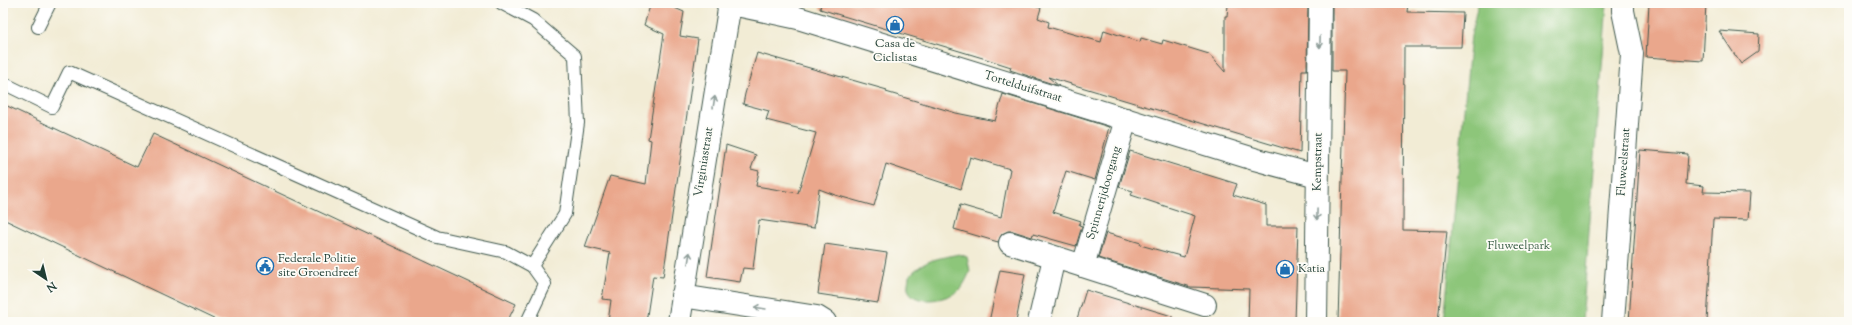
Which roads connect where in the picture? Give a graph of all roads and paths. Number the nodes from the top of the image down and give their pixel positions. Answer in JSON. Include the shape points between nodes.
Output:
{"nodes":[{"id":1,"x":50,"y":3,"type":"edge"},
{"id":2,"x":502,"y":3,"type":"edge"},
{"id":3,"x":729,"y":3,"type":"edge"},
{"id":4,"x":1320,"y":3,"type":"edge"},
{"id":5,"x":1623,"y":3,"type":"edge"},
{"id":6,"x":38,"y":28,"type":"dead end"},
{"id":7,"x":3,"y":83,"type":"edge"},
{"id":8,"x":1126,"y":119,"type":"junction"},
{"id":9,"x":1318,"y":176,"type":"junction"},
{"id":10,"x":1010,"y":243,"type":"dead end"},
{"id":11,"x":1054,"y":258,"type":"junction"},
{"id":12,"x":532,"y":266,"type":"junction"},
{"id":13,"x":1083,"y":266,"type":"junction"},
{"id":14,"x":682,"y":296,"type":"junction"},
{"id":15,"x":1204,"y":305,"type":"dead end"},
{"id":16,"x":527,"y":322,"type":"edge"},
{"id":17,"x":679,"y":322,"type":"edge"},
{"id":18,"x":825,"y":322,"type":"edge"},
{"id":19,"x":1040,"y":322,"type":"edge"},
{"id":20,"x":1316,"y":322,"type":"edge"},
{"id":21,"x":1613,"y":322,"type":"edge"}],
"edges":[{"from":1,"to":6,"type":"lane"},
{"from":2,"to":12,"type":"lane","via":[[533,20],[575,56],[578,123],[565,214]]},
{"from":3,"to":8,"type":"street","name":"Tortelduifstraat","via":[[798,18]]},
{"from":14,"to":3,"type":"street","name":"Virginiastraat","one_way":true},
{"from":4,"to":9,"type":"street","name":"Kempstraat","one_way":true},
{"from":5,"to":21,"type":"street","name":"Fluweelstraat","via":[[1622,11],[1632,54]]},
{"from":7,"to":12,"type":"lane","via":[[52,107],[69,72],[437,237],[506,252]]},
{"from":8,"to":9,"type":"street","name":"Tortelduifstraat"},
{"from":8,"to":13,"type":"street","name":"Spinnerijdoorgang"},
{"from":9,"to":20,"type":"street","name":"Kempstraat","one_way":true},
{"from":10,"to":11,"type":"street"},
{"from":11,"to":13,"type":"street"},
{"from":11,"to":19,"type":"street"},
{"from":12,"to":16,"type":"lane","via":[[545,284]]},
{"from":13,"to":15,"type":"street"},
{"from":14,"to":17,"type":"street","name":"Virginiastraat"},
{"from":18,"to":14,"type":"street","one_way":true,"via":[[817,317]]}]}
